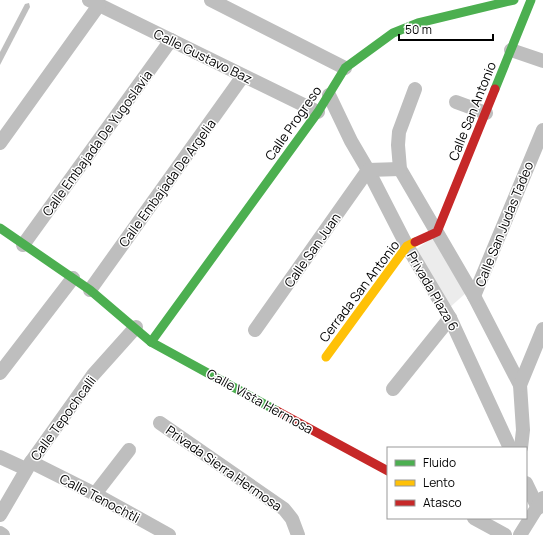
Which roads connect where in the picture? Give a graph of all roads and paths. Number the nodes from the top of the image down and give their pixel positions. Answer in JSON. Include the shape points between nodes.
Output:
{"nodes":[{"id":1,"x":211,"y":0,"type":"edge"},
{"id":2,"x":514,"y":0,"type":"edge"},
{"id":3,"x":531,"y":0,"type":"edge"},
{"id":4,"x":94,"y":2,"type":"edge"},
{"id":5,"x":171,"y":40,"type":"junction"},
{"id":6,"x":511,"y":50,"type":"junction"},
{"id":7,"x":543,"y":61,"type":"edge"},
{"id":8,"x":345,"y":68,"type":"junction"},
{"id":9,"x":243,"y":76,"type":"junction"},
{"id":10,"x":415,"y":89,"type":"dead end"},
{"id":11,"x":329,"y":94,"type":"junction"},
{"id":12,"x":456,"y":102,"type":"dead end"},
{"id":13,"x":318,"y":112,"type":"junction"},
{"id":14,"x":486,"y":113,"type":"junction"},
{"id":15,"x":543,"y":130,"type":"edge"},
{"id":16,"x":0,"y":143,"type":"edge"},
{"id":17,"x":400,"y":169,"type":"junction"},
{"id":18,"x":368,"y":170,"type":"junction"},
{"id":19,"x":437,"y":232,"type":"junction"},
{"id":20,"x":2,"y":234,"type":"edge"},
{"id":21,"x":23,"y":245,"type":"junction"},
{"id":22,"x":407,"y":246,"type":"junction"},
{"id":23,"x":73,"y":278,"type":"junction"},
{"id":24,"x":90,"y":290,"type":"junction"},
{"id":25,"x":474,"y":296,"type":"junction"},
{"id":26,"x":450,"y":318,"type":"junction"},
{"id":27,"x":136,"y":327,"type":"junction"},
{"id":28,"x":543,"y":329,"type":"edge"},
{"id":29,"x":255,"y":330,"type":"dead end"},
{"id":30,"x":152,"y":342,"type":"junction"},
{"id":31,"x":326,"y":357,"type":"dead end"},
{"id":32,"x":0,"y":373,"type":"edge"},
{"id":33,"x":520,"y":385,"type":"junction"},
{"id":34,"x":393,"y":390,"type":"dead end"},
{"id":35,"x":160,"y":423,"type":"dead end"},
{"id":36,"x":510,"y":447,"type":"edge"},
{"id":37,"x":521,"y":447,"type":"edge"},
{"id":38,"x":129,"y":450,"type":"dead end"},
{"id":39,"x":0,"y":457,"type":"edge"},
{"id":40,"x":29,"y":466,"type":"junction"},
{"id":41,"x":387,"y":470,"type":"edge"},
{"id":42,"x":527,"y":484,"type":"edge"},
{"id":43,"x":95,"y":494,"type":"junction"},
{"id":44,"x":540,"y":503,"type":"edge"},
{"id":45,"x":0,"y":515,"type":"edge"},
{"id":46,"x":476,"y":519,"type":"edge"},
{"id":47,"x":0,"y":534,"type":"edge"},
{"id":48,"x":3,"y":535,"type":"edge"},
{"id":49,"x":169,"y":535,"type":"edge"},
{"id":50,"x":298,"y":535,"type":"edge"},
{"id":51,"x":505,"y":535,"type":"edge"},
{"id":52,"x":520,"y":535,"type":"edge"}],
"edges":[{"from":1,"to":8,"type":"street"},
{"from":2,"to":8,"type":"street","name":"Calle Progreso","via":[[418,23],[393,33]]},
{"from":3,"to":6,"type":"street","name":"Calle San Antonio"},
{"from":4,"to":5,"type":"street","name":"Calle Gustavo Baz"},
{"from":4,"to":16,"type":"street"},
{"from":5,"to":9,"type":"street","name":"Calle Gustavo Baz"},
{"from":5,"to":21,"type":"street","name":"Calle Embajada De Yugoslavia"},
{"from":6,"to":7,"type":"street"},
{"from":6,"to":14,"type":"street","name":"Calle San Antonio"},
{"from":8,"to":11,"type":"street","name":"Calle Progreso"},
{"from":9,"to":13,"type":"street","name":"Calle Gustavo Baz"},
{"from":9,"to":24,"type":"street","name":"Calle Embajada De Argelia"},
{"from":10,"to":17,"type":"street","via":[[399,132]]},
{"from":11,"to":13,"type":"street","name":"Calle Progreso"},
{"from":11,"to":18,"type":"street","name":"Privada Plaza 6"},
{"from":12,"to":14,"type":"street"},
{"from":13,"to":30,"type":"street","name":"Calle Progreso"},
{"from":14,"to":19,"type":"street","name":"Calle San Antonio"},
{"from":15,"to":25,"type":"street","name":"Calle San Judas Tadeo"},
{"from":17,"to":18,"type":"street"},
{"from":17,"to":19,"type":"street"},
{"from":18,"to":22,"type":"street","name":"Privada Plaza 6"},
{"from":18,"to":29,"type":"street","name":"Calle San Juan"},
{"from":19,"to":22,"type":"street","name":"Cerrada San Antonio"},
{"from":19,"to":25,"type":"street"},
{"from":20,"to":21,"type":"street","name":"Calle Vista Hermosa"},
{"from":21,"to":23,"type":"street","name":"Calle Vista Hermosa"},
{"from":22,"to":26,"type":"street","name":"Privada Plaza 6"},
{"from":22,"to":31,"type":"street","name":"Cerrada San Antonio"},
{"from":23,"to":24,"type":"street","name":"Calle Vista Hermosa"},
{"from":23,"to":32,"type":"street"},
{"from":24,"to":27,"type":"street","name":"Calle Vista Hermosa"},
{"from":25,"to":33,"type":"street"},
{"from":26,"to":34,"type":"street"},
{"from":26,"to":36,"type":"street","name":"Privada Plaza 6"},
{"from":27,"to":30,"type":"street","name":"Calle Vista Hermosa"},
{"from":27,"to":40,"type":"street","name":"Calle Tepochcalli","via":[[93,375]]},
{"from":28,"to":33,"type":"street"},
{"from":30,"to":41,"type":"street","name":"Calle Vista Hermosa"},
{"from":33,"to":37,"type":"street","via":[[523,430]]},
{"from":35,"to":50,"type":"street","name":"Privada Sierra Hermosa","via":[[284,509],[292,519]]},
{"from":38,"to":43,"type":"street"},
{"from":39,"to":40,"type":"street","name":"Calle Tenochtli"},
{"from":40,"to":43,"type":"street","name":"Calle Tenochtli"},
{"from":40,"to":45,"type":"street","name":"Calle Tepochcalli"},
{"from":42,"to":44,"type":"street"},
{"from":43,"to":49,"type":"street","name":"Calle Tenochtli"},
{"from":44,"to":52,"type":"street"},
{"from":46,"to":51,"type":"street"},
{"from":47,"to":48,"type":"street"}]}
